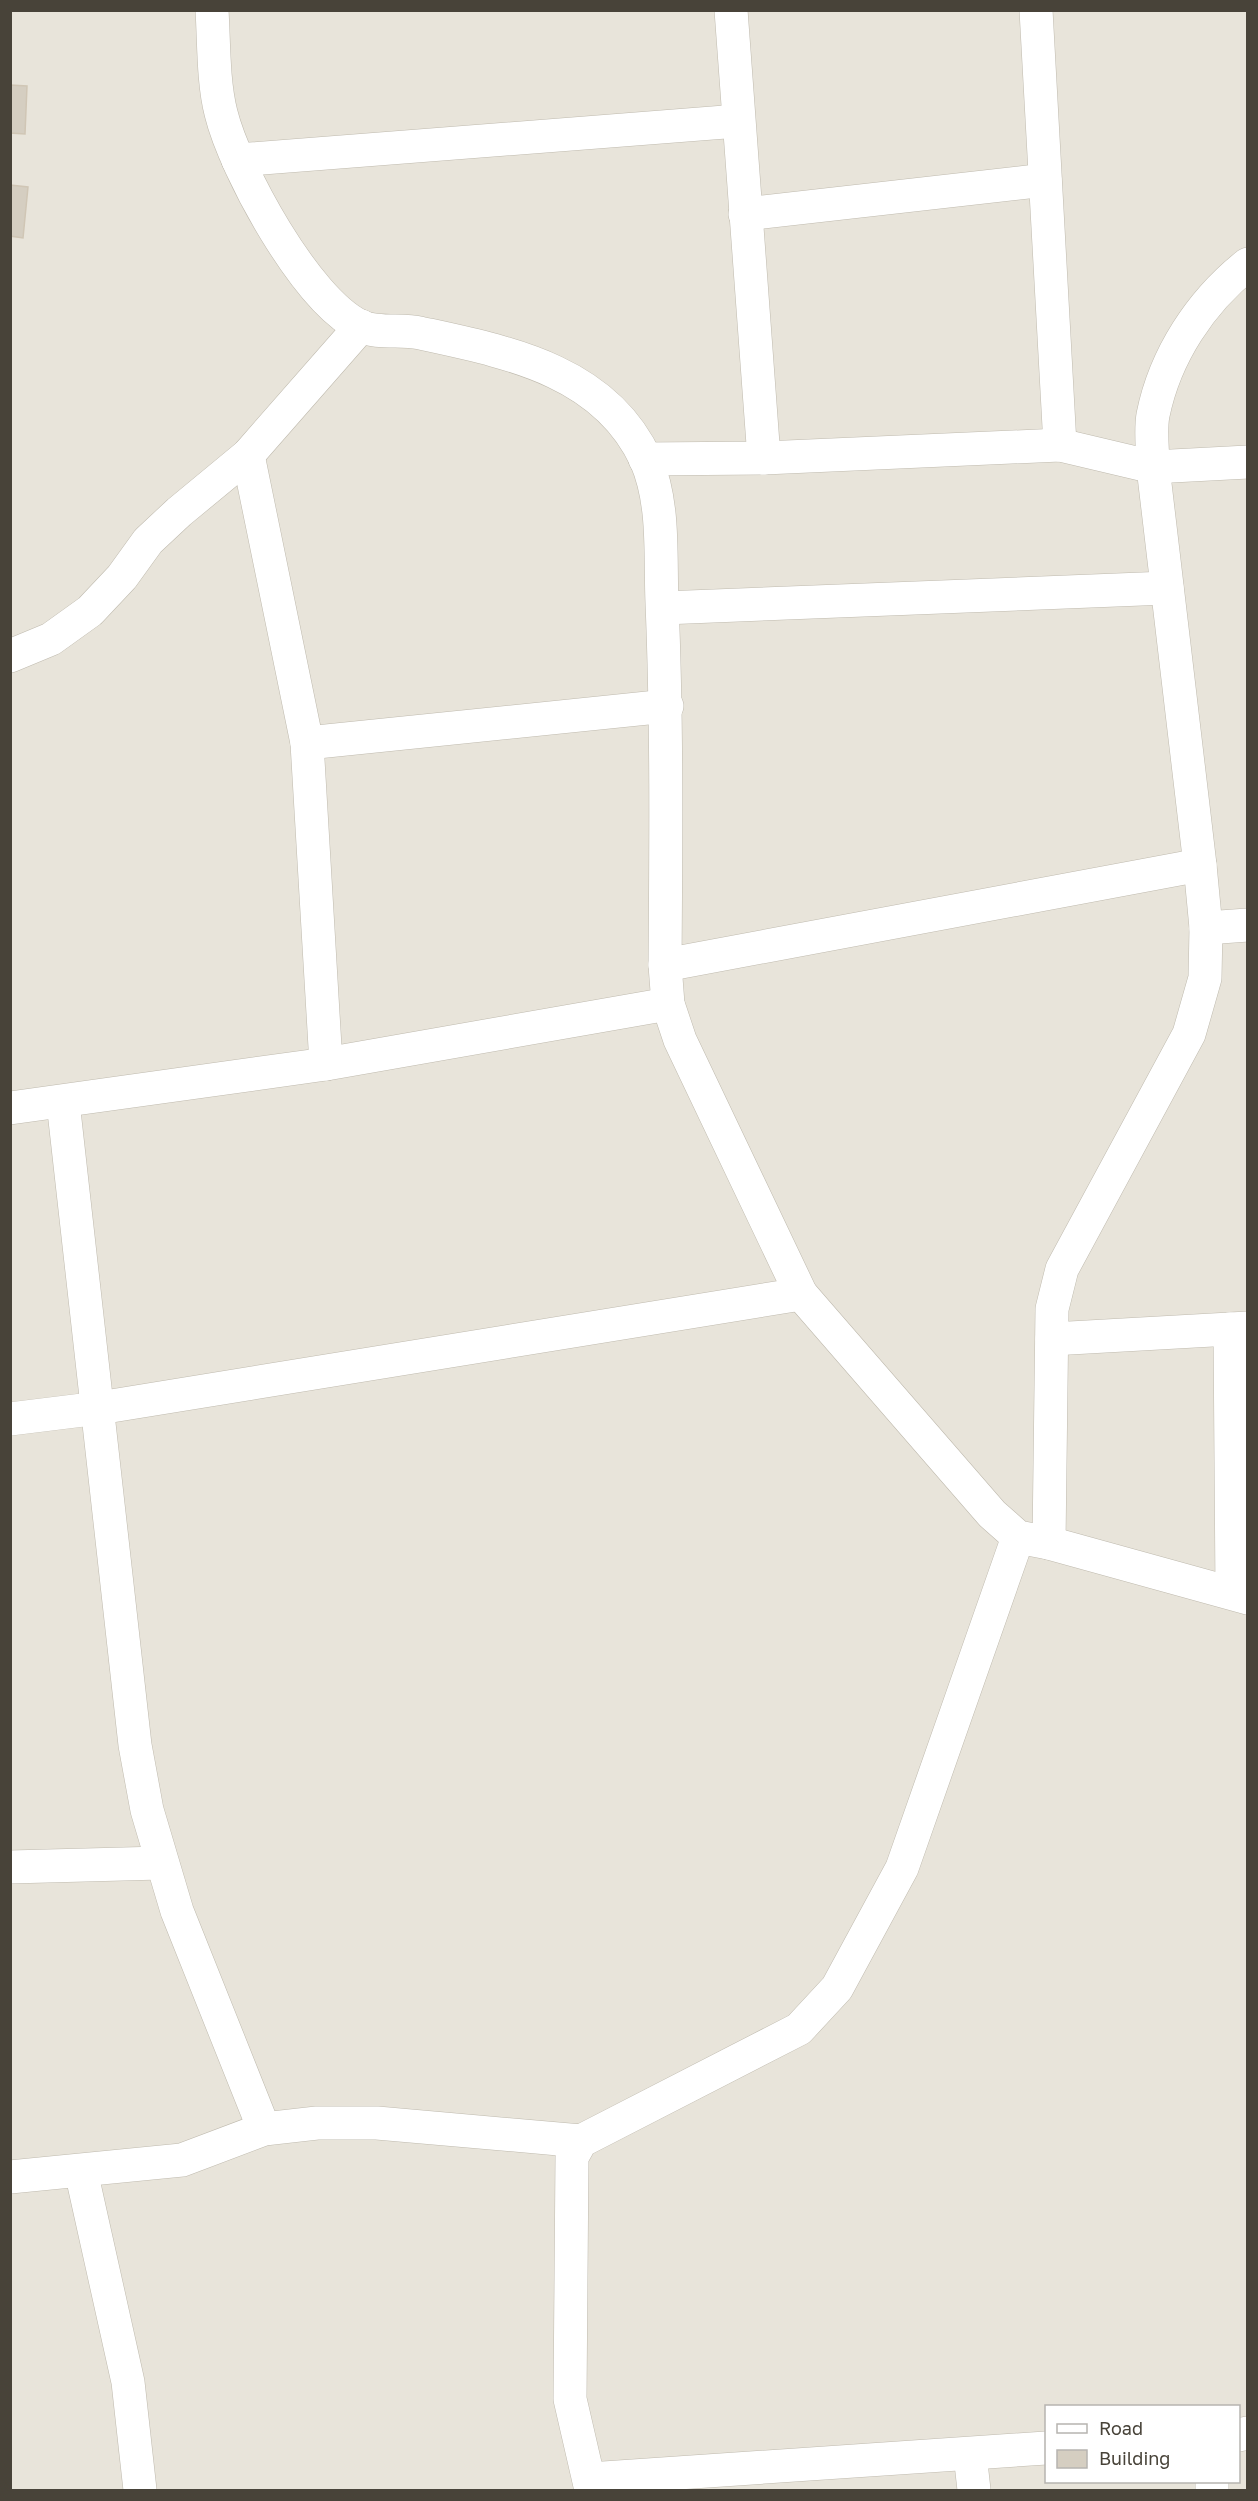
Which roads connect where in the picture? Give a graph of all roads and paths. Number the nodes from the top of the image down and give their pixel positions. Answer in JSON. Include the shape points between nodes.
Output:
{"nodes":[{"id":1,"x":212,"y":10,"type":"edge"},
{"id":2,"x":731,"y":10,"type":"edge"},
{"id":3,"x":1036,"y":10,"type":"edge"},
{"id":4,"x":738,"y":121,"type":"junction"},
{"id":5,"x":238,"y":160,"type":"junction"},
{"id":6,"x":1045,"y":180,"type":"junction"},
{"id":7,"x":745,"y":214,"type":"junction"},
{"id":8,"x":1248,"y":264,"type":"edge"},
{"id":9,"x":361,"y":326,"type":"junction"},
{"id":10,"x":1060,"y":445,"type":"junction"},
{"id":11,"x":248,"y":455,"type":"junction"},
{"id":12,"x":764,"y":458,"type":"junction"},
{"id":13,"x":645,"y":459,"type":"junction"},
{"id":14,"x":1248,"y":462,"type":"edge"},
{"id":15,"x":1153,"y":467,"type":"junction"},
{"id":16,"x":1167,"y":588,"type":"junction"},
{"id":17,"x":663,"y":608,"type":"junction"},
{"id":18,"x":10,"y":656,"type":"edge"},
{"id":19,"x":667,"y":706,"type":"junction"},
{"id":20,"x":307,"y":742,"type":"junction"},
{"id":21,"x":1200,"y":865,"type":"junction"},
{"id":22,"x":1248,"y":925,"type":"edge"},
{"id":23,"x":1206,"y":928,"type":"junction"},
{"id":24,"x":665,"y":964,"type":"junction"},
{"id":25,"x":668,"y":1004,"type":"junction"},
{"id":26,"x":326,"y":1064,"type":"junction"},
{"id":27,"x":63,"y":1102,"type":"junction"},
{"id":28,"x":10,"y":1108,"type":"edge"},
{"id":29,"x":801,"y":1294,"type":"junction"},
{"id":30,"x":1239,"y":1328,"type":"edge"},
{"id":31,"x":1052,"y":1340,"type":"junction"},
{"id":32,"x":99,"y":1408,"type":"junction"},
{"id":33,"x":10,"y":1419,"type":"edge"},
{"id":34,"x":1034,"y":1540,"type":"junction"},
{"id":35,"x":1240,"y":1595,"type":"edge"},
{"id":36,"x":161,"y":1863,"type":"junction"},
{"id":37,"x":10,"y":1866,"type":"edge"},
{"id":38,"x":264,"y":2129,"type":"junction"},
{"id":39,"x":581,"y":2141,"type":"junction"},
{"id":40,"x":81,"y":2171,"type":"junction"},
{"id":41,"x":10,"y":2177,"type":"edge"},
{"id":42,"x":1045,"y":2448,"type":"edge"},
{"id":43,"x":970,"y":2454,"type":"junction"},
{"id":44,"x":590,"y":2485,"type":"edge"},
{"id":45,"x":140,"y":2490,"type":"edge"},
{"id":46,"x":974,"y":2490,"type":"edge"}],
"edges":[{"from":1,"to":5,"type":"street","via":[[220,111]]},
{"from":2,"to":4,"type":"street"},
{"from":3,"to":6,"type":"street"},
{"from":4,"to":5,"type":"street"},
{"from":4,"to":7,"type":"street"},
{"from":5,"to":9,"type":"street","via":[[263,211],[304,274],[329,301]]},
{"from":6,"to":7,"type":"street"},
{"from":6,"to":10,"type":"street"},
{"from":7,"to":12,"type":"street"},
{"from":8,"to":15,"type":"street","via":[[1228,280],[1194,320],[1167,367],[1152,418]]},
{"from":9,"to":11,"type":"street"},
{"from":9,"to":13,"type":"street","via":[[416,332],[540,363],[586,387],[617,416]]},
{"from":10,"to":12,"type":"street"},
{"from":10,"to":15,"type":"street"},
{"from":11,"to":18,"type":"street","via":[[148,541],[90,611],[51,639]]},
{"from":11,"to":20,"type":"street"},
{"from":12,"to":13,"type":"street"},
{"from":13,"to":17,"type":"street","via":[[658,496]]},
{"from":14,"to":15,"type":"street"},
{"from":15,"to":16,"type":"street"},
{"from":16,"to":17,"type":"street"},
{"from":16,"to":21,"type":"street"},
{"from":17,"to":19,"type":"street"},
{"from":19,"to":20,"type":"street"},
{"from":19,"to":24,"type":"street"},
{"from":20,"to":26,"type":"street"},
{"from":21,"to":23,"type":"street"},
{"from":21,"to":24,"type":"street"},
{"from":22,"to":23,"type":"street"},
{"from":23,"to":31,"type":"street","via":[[1205,978],[1189,1034],[1062,1269],[1052,1309]]},
{"from":24,"to":25,"type":"street"},
{"from":25,"to":26,"type":"street"},
{"from":25,"to":29,"type":"street","via":[[680,1040]]},
{"from":26,"to":27,"type":"street"},
{"from":27,"to":28,"type":"street"},
{"from":27,"to":32,"type":"street"},
{"from":29,"to":32,"type":"street"},
{"from":29,"to":34,"type":"street","via":[[992,1514]]},
{"from":30,"to":31,"type":"street"},
{"from":30,"to":35,"type":"street"},
{"from":31,"to":34,"type":"street"},
{"from":32,"to":33,"type":"street"},
{"from":32,"to":36,"type":"street","via":[[135,1745]]},
{"from":34,"to":35,"type":"street"},
{"from":34,"to":39,"type":"street","via":[[902,1868],[837,1988],[799,2030]]},
{"from":36,"to":37,"type":"street"},
{"from":36,"to":38,"type":"street"},
{"from":38,"to":39,"type":"street","via":[[317,2123],[377,2123]]},
{"from":38,"to":40,"type":"street","via":[[182,2160]]},
{"from":39,"to":44,"type":"street","via":[[572,2157],[570,2178],[570,2398]]},
{"from":40,"to":41,"type":"street"},
{"from":40,"to":45,"type":"street","via":[[128,2382]]},
{"from":42,"to":43,"type":"street"},
{"from":43,"to":44,"type":"street"},
{"from":43,"to":46,"type":"street"}]}
